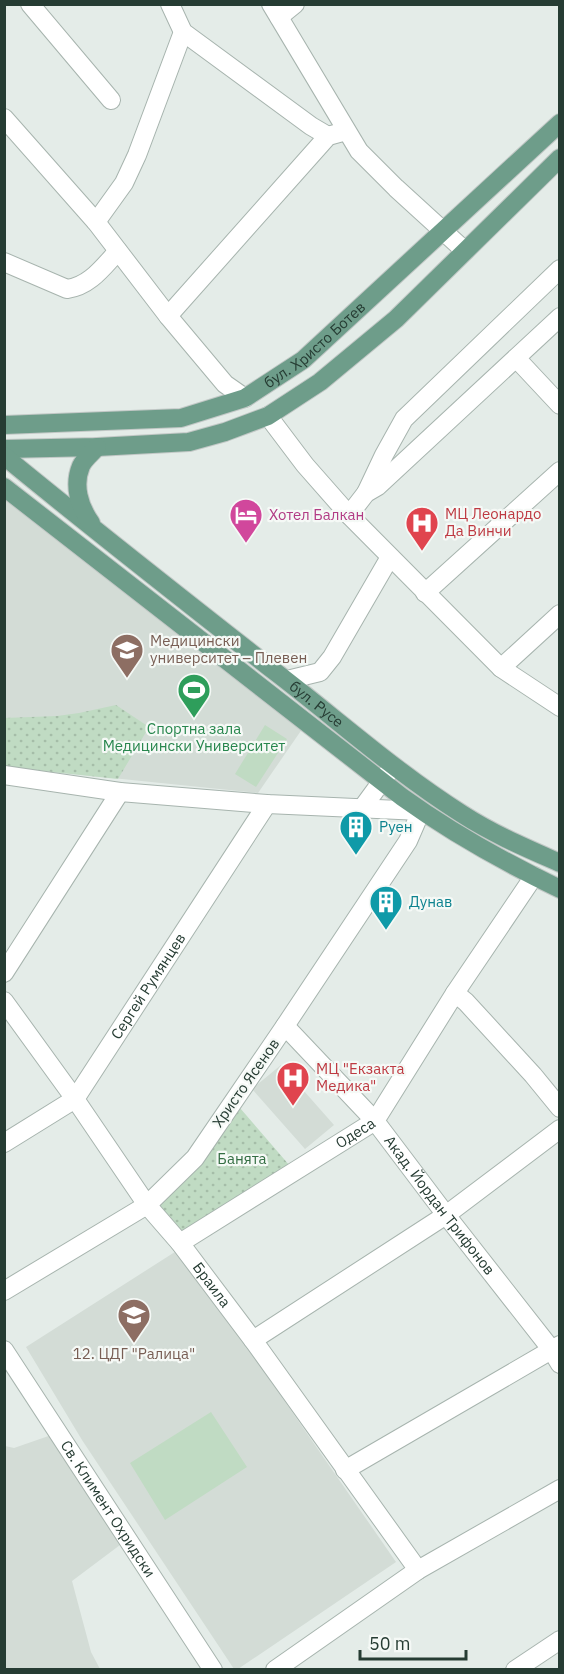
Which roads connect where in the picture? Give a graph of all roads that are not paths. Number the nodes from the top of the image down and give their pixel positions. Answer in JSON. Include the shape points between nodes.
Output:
{"nodes":[{"id":1,"x":30,"y":4,"type":"edge"},
{"id":2,"x":170,"y":4,"type":"edge"},
{"id":3,"x":295,"y":4,"type":"edge"},
{"id":4,"x":275,"y":11,"type":"edge"},
{"id":5,"x":183,"y":32,"type":"junction"},
{"id":6,"x":111,"y":100,"type":"dead end"},
{"id":7,"x":4,"y":118,"type":"edge"},
{"id":8,"x":560,"y":123,"type":"edge"},
{"id":9,"x":346,"y":130,"type":"junction"},
{"id":10,"x":328,"y":136,"type":"junction"},
{"id":11,"x":560,"y":158,"type":"edge"},
{"id":12,"x":96,"y":222,"type":"junction"},
{"id":13,"x":444,"y":231,"type":"junction"},
{"id":14,"x":118,"y":251,"type":"junction"},
{"id":15,"x":465,"y":251,"type":"junction"},
{"id":16,"x":4,"y":262,"type":"edge"},
{"id":17,"x":560,"y":269,"type":"edge"},
{"id":18,"x":168,"y":316,"type":"junction"},
{"id":19,"x":560,"y":317,"type":"edge"},
{"id":20,"x":516,"y":358,"type":"junction"},
{"id":21,"x":245,"y":398,"type":"junction"},
{"id":22,"x":560,"y":405,"type":"edge"},
{"id":23,"x":268,"y":416,"type":"junction"},
{"id":24,"x":4,"y":425,"type":"edge"},
{"id":25,"x":97,"y":447,"type":"junction"},
{"id":26,"x":4,"y":449,"type":"edge"},
{"id":27,"x":4,"y":456,"type":"edge"},
{"id":28,"x":560,"y":471,"type":"edge"},
{"id":29,"x":4,"y":487,"type":"edge"},
{"id":30,"x":366,"y":493,"type":"junction"},
{"id":31,"x":349,"y":515,"type":"junction"},
{"id":32,"x":99,"y":534,"type":"junction"},
{"id":33,"x":390,"y":556,"type":"junction"},
{"id":34,"x":425,"y":593,"type":"junction"},
{"id":35,"x":560,"y":614,"type":"edge"},
{"id":36,"x":501,"y":668,"type":"junction"},
{"id":37,"x":287,"y":680,"type":"junction"},
{"id":38,"x":560,"y":707,"type":"edge"},
{"id":39,"x":393,"y":766,"type":"junction"},
{"id":40,"x":4,"y":775,"type":"edge"},
{"id":41,"x":382,"y":782,"type":"junction"},
{"id":42,"x":120,"y":792,"type":"junction"},
{"id":43,"x":267,"y":804,"type":"junction"},
{"id":44,"x":363,"y":807,"type":"junction"},
{"id":45,"x":421,"y":811,"type":"junction"},
{"id":46,"x":560,"y":863,"type":"edge"},
{"id":47,"x":534,"y":876,"type":"junction"},
{"id":48,"x":560,"y":889,"type":"edge"},
{"id":49,"x":4,"y":973,"type":"edge"},
{"id":50,"x":455,"y":993,"type":"junction"},
{"id":51,"x":4,"y":1000,"type":"edge"},
{"id":52,"x":285,"y":1026,"type":"junction"},
{"id":53,"x":75,"y":1099,"type":"junction"},
{"id":54,"x":560,"y":1108,"type":"edge"},
{"id":55,"x":375,"y":1121,"type":"junction"},
{"id":56,"x":560,"y":1129,"type":"edge"},
{"id":57,"x":4,"y":1143,"type":"edge"},
{"id":58,"x":147,"y":1205,"type":"junction"},
{"id":59,"x":446,"y":1215,"type":"junction"},
{"id":60,"x":180,"y":1243,"type":"junction"},
{"id":61,"x":4,"y":1292,"type":"edge"},
{"id":62,"x":253,"y":1340,"type":"junction"},
{"id":63,"x":4,"y":1350,"type":"edge"},
{"id":64,"x":557,"y":1352,"type":"edge"},
{"id":65,"x":345,"y":1470,"type":"junction"},
{"id":66,"x":560,"y":1489,"type":"edge"},
{"id":67,"x":418,"y":1570,"type":"junction"},
{"id":68,"x":560,"y":1640,"type":"edge"},
{"id":69,"x":213,"y":1670,"type":"edge"},
{"id":70,"x":275,"y":1670,"type":"edge"},
{"id":71,"x":515,"y":1670,"type":"edge"}],
"edges":[{"from":1,"to":6,"type":"street"},
{"from":2,"to":5,"type":"street"},
{"from":3,"to":4,"type":"street"},
{"from":4,"to":9,"type":"street"},
{"from":5,"to":10,"type":"street"},
{"from":5,"to":12,"type":"street","via":[[133,165]]},
{"from":7,"to":12,"type":"street"},
{"from":8,"to":13,"type":"main road","name":"бул. Христо Ботев"},
{"from":9,"to":10,"type":"street"},
{"from":9,"to":13,"type":"street","via":[[359,151]]},
{"from":10,"to":18,"type":"street"},
{"from":11,"to":15,"type":"main road","name":"бул. Христо Ботев"},
{"from":12,"to":14,"type":"street"},
{"from":13,"to":15,"type":"street"},
{"from":13,"to":21,"type":"main road","name":"бул. Христо Ботев","via":[[303,360]]},
{"from":14,"to":16,"type":"street","via":[[88,282],[67,289]]},
{"from":14,"to":18,"type":"street"},
{"from":15,"to":23,"type":"main road","name":"бул. Христо Ботев","via":[[396,319],[320,382]]},
{"from":17,"to":30,"type":"street","via":[[404,418]]},
{"from":18,"to":21,"type":"street","via":[[225,384]]},
{"from":19,"to":20,"type":"street"},
{"from":20,"to":22,"type":"street"},
{"from":20,"to":30,"type":"street"},
{"from":21,"to":24,"type":"main road","name":"бул. Христо Ботев","via":[[181,418]]},
{"from":23,"to":25,"type":"main road","name":"бул. Христо Ботев","via":[[189,441]]},
{"from":23,"to":31,"type":"street"},
{"from":25,"to":26,"type":"main road","name":"бул. Христо Ботев"},
{"from":25,"to":32,"type":"main road","via":[[82,464],[77,478],[80,503]]},
{"from":27,"to":32,"type":"main road","name":"бул. Русе"},
{"from":28,"to":34,"type":"street"},
{"from":29,"to":41,"type":"main road","name":"бул. Русе"},
{"from":30,"to":31,"type":"street"},
{"from":31,"to":33,"type":"street"},
{"from":32,"to":37,"type":"main road","name":"бул. Русе"},
{"from":33,"to":34,"type":"street"},
{"from":33,"to":37,"type":"street","via":[[320,672]]},
{"from":34,"to":36,"type":"street"},
{"from":35,"to":36,"type":"street"},
{"from":36,"to":38,"type":"street"},
{"from":37,"to":39,"type":"main road","name":"бул. Русе"},
{"from":39,"to":41,"type":"street"},
{"from":39,"to":46,"type":"main road","name":"бул. Русе","via":[[489,830]]},
{"from":40,"to":42,"type":"street"},
{"from":41,"to":44,"type":"street"},
{"from":41,"to":45,"type":"main road","name":"бул. Русе"},
{"from":42,"to":43,"type":"street"},
{"from":42,"to":49,"type":"street"},
{"from":43,"to":44,"type":"street"},
{"from":43,"to":53,"type":"street","name":"Сергей Румянцев"},
{"from":44,"to":45,"type":"street"},
{"from":45,"to":47,"type":"main road","name":"бул. Русе"},
{"from":45,"to":52,"type":"street","name":"Христо Ясенов","via":[[408,841]]},
{"from":47,"to":48,"type":"main road","name":"бул. Русе"},
{"from":47,"to":50,"type":"street","name":"Одеса"},
{"from":50,"to":54,"type":"street"},
{"from":50,"to":55,"type":"street","name":"Одеса"},
{"from":51,"to":53,"type":"street","name":"Браила"},
{"from":52,"to":55,"type":"street","name":"Акад. Йордан Трифонов"},
{"from":52,"to":58,"type":"street","name":"Христо Ясенов","via":[[195,1158]]},
{"from":53,"to":57,"type":"street","name":"Сергей Румянцев"},
{"from":53,"to":58,"type":"street","name":"Браила"},
{"from":55,"to":59,"type":"street","name":"Акад. Йордан Трифонов"},
{"from":55,"to":60,"type":"street","name":"Одеса"},
{"from":56,"to":59,"type":"street"},
{"from":58,"to":60,"type":"street","name":"Браила"},
{"from":58,"to":61,"type":"street","name":"Христо Ясенов"},
{"from":59,"to":62,"type":"street"},
{"from":59,"to":64,"type":"street","name":"Акад. Йордан Трифонов"},
{"from":60,"to":62,"type":"street","name":"Браила"},
{"from":62,"to":65,"type":"street","name":"Браила"},
{"from":63,"to":69,"type":"street","name":"Св. Климент Охридски"},
{"from":64,"to":65,"type":"street"},
{"from":65,"to":67,"type":"street","name":"Браила"},
{"from":66,"to":67,"type":"street"},
{"from":67,"to":70,"type":"street"},
{"from":68,"to":71,"type":"street"}]}
